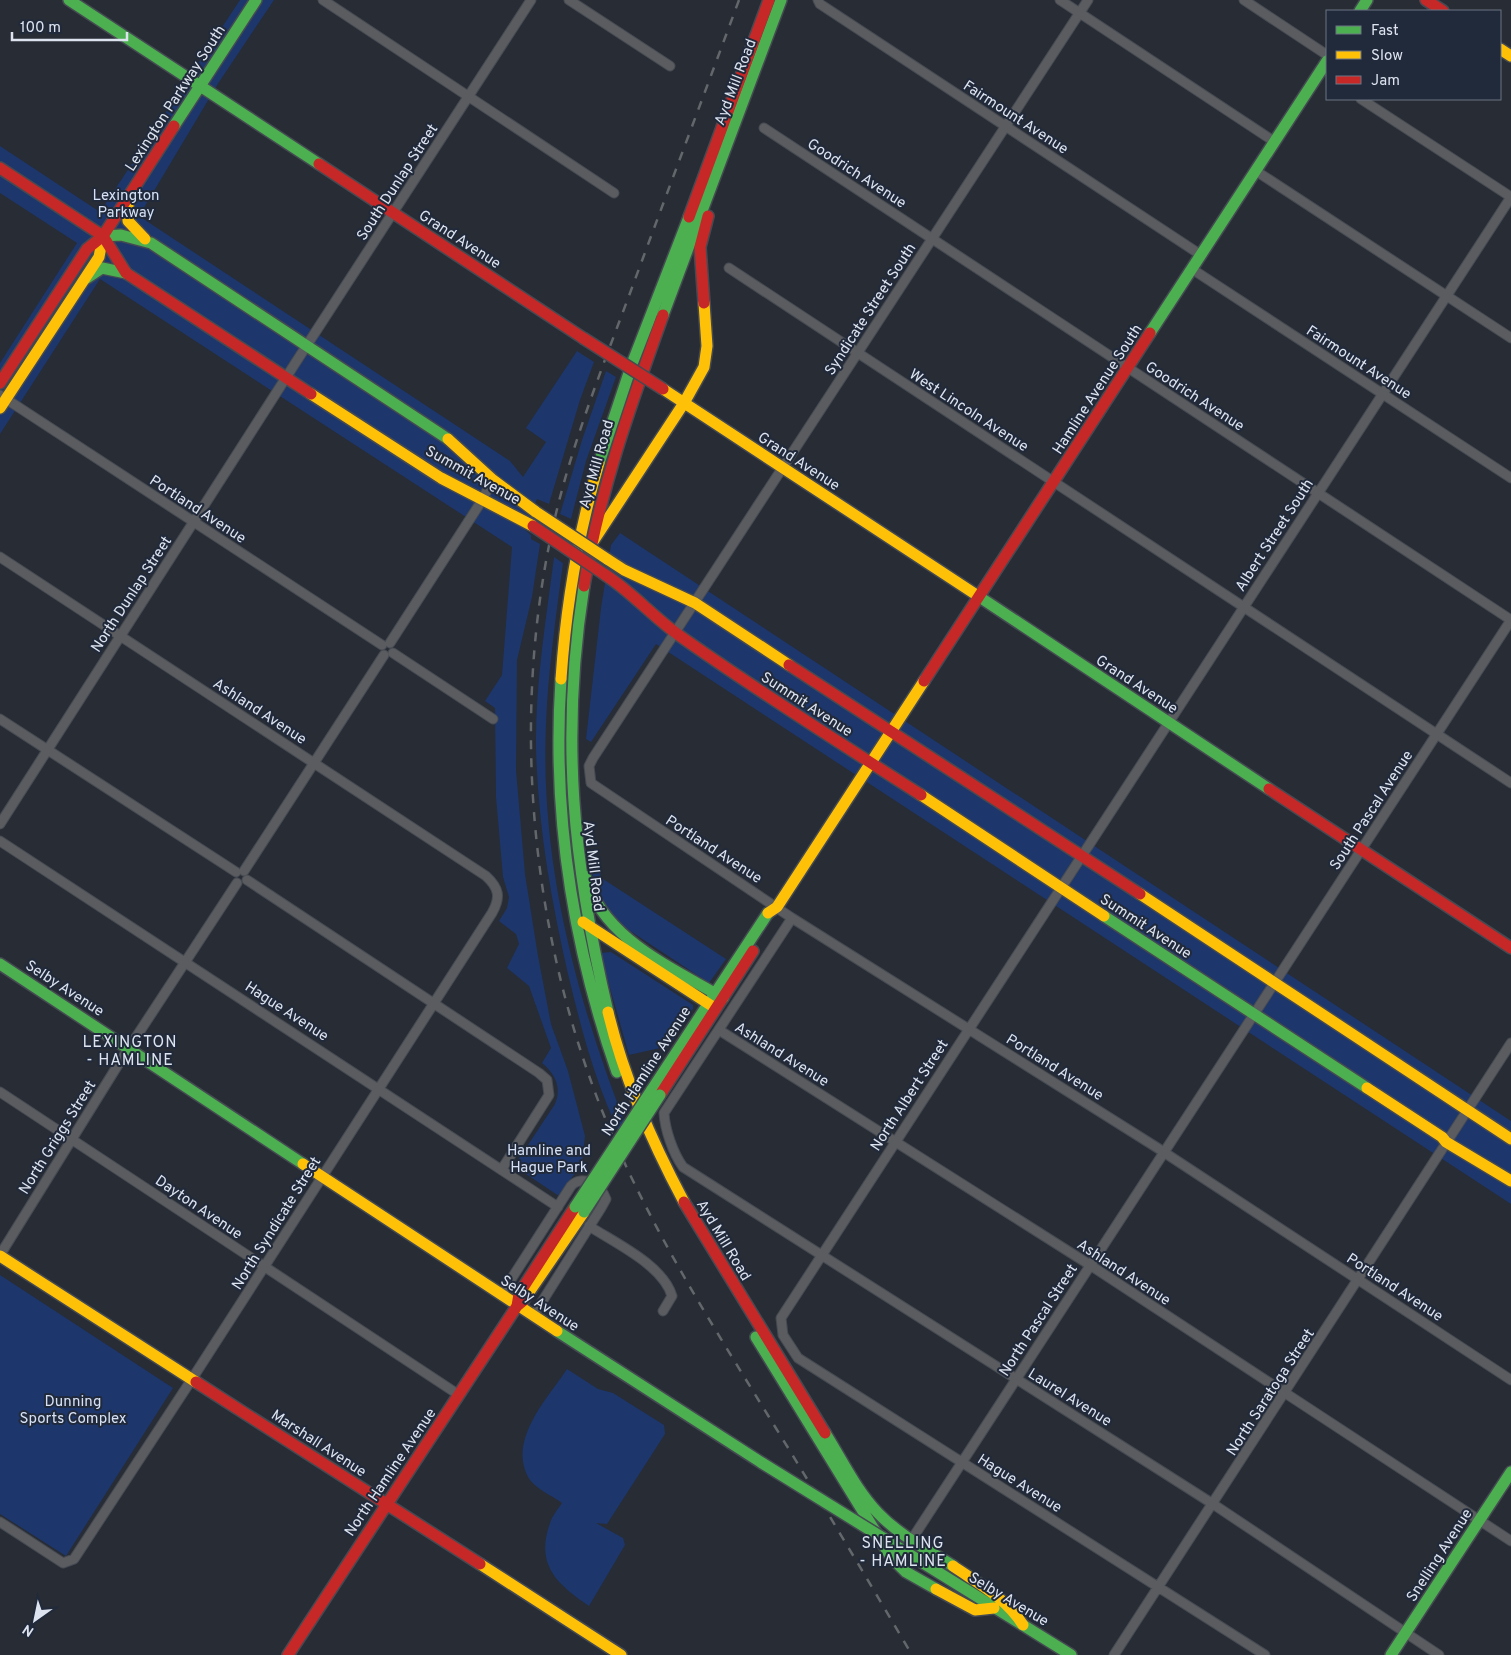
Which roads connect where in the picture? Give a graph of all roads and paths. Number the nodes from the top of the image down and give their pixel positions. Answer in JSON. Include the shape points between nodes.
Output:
{"nodes":[{"id":1,"x":69,"y":0,"type":"edge"},
{"id":2,"x":256,"y":0,"type":"edge"},
{"id":3,"x":323,"y":0,"type":"edge"},
{"id":4,"x":531,"y":0,"type":"edge"},
{"id":5,"x":569,"y":0,"type":"edge"},
{"id":6,"x":769,"y":0,"type":"edge"},
{"id":7,"x":782,"y":0,"type":"edge"},
{"id":8,"x":818,"y":0,"type":"edge"},
{"id":9,"x":1060,"y":0,"type":"edge"},
{"id":10,"x":1088,"y":0,"type":"edge"},
{"id":11,"x":1244,"y":0,"type":"edge"},
{"id":12,"x":1426,"y":0,"type":"edge"},
{"id":13,"x":1441,"y":10,"type":"edge"},
{"id":14,"x":1080,"y":13,"type":"junction"},
{"id":15,"x":1326,"y":54,"type":"edge"},
{"id":16,"x":670,"y":66,"type":"dead end"},
{"id":17,"x":1324,"y":74,"type":"edge"},
{"id":18,"x":200,"y":86,"type":"junction"},
{"id":19,"x":468,"y":97,"type":"junction"},
{"id":20,"x":1364,"y":100,"type":"edge"},
{"id":21,"x":1006,"y":127,"type":"junction"},
{"id":22,"x":764,"y":128,"type":"dead end"},
{"id":23,"x":1275,"y":142,"type":"junction"},
{"id":24,"x":0,"y":168,"type":"edge"},
{"id":25,"x":1256,"y":171,"type":"junction"},
{"id":26,"x":716,"y":174,"type":"junction"},
{"id":27,"x":614,"y":193,"type":"dead end"},
{"id":28,"x":129,"y":197,"type":"junction"},
{"id":29,"x":1511,"y":197,"type":"edge"},
{"id":30,"x":394,"y":213,"type":"junction"},
{"id":31,"x":103,"y":236,"type":"junction"},
{"id":32,"x":932,"y":240,"type":"junction"},
{"id":33,"x":151,"y":243,"type":"junction"},
{"id":34,"x":683,"y":247,"type":"junction"},
{"id":35,"x":1201,"y":255,"type":"junction"},
{"id":36,"x":730,"y":268,"type":"dead end"},
{"id":37,"x":1192,"y":269,"type":"junction"},
{"id":38,"x":126,"y":273,"type":"junction"},
{"id":39,"x":84,"y":280,"type":"junction"},
{"id":40,"x":1447,"y":296,"type":"junction"},
{"id":41,"x":1511,"y":338,"type":"edge"},
{"id":42,"x":306,"y":347,"type":"junction"},
{"id":43,"x":858,"y":354,"type":"junction"},
{"id":44,"x":1128,"y":369,"type":"junction"},
{"id":45,"x":286,"y":378,"type":"junction"},
{"id":46,"x":0,"y":383,"type":"edge"},
{"id":47,"x":1383,"y":394,"type":"junction"},
{"id":48,"x":2,"y":401,"type":"edge"},
{"id":49,"x":680,"y":401,"type":"junction"},
{"id":50,"x":783,"y":469,"type":"junction"},
{"id":51,"x":1511,"y":478,"type":"edge"},
{"id":52,"x":493,"y":480,"type":"junction"},
{"id":53,"x":1054,"y":482,"type":"junction"},
{"id":54,"x":1318,"y":494,"type":"junction"},
{"id":55,"x":483,"y":500,"type":"junction"},
{"id":56,"x":193,"y":523,"type":"junction"},
{"id":57,"x":589,"y":549,"type":"junction"},
{"id":58,"x":0,"y":557,"type":"edge"},
{"id":59,"x":979,"y":597,"type":"junction"},
{"id":60,"x":696,"y":603,"type":"junction"},
{"id":61,"x":1244,"y":607,"type":"junction"},
{"id":62,"x":1511,"y":620,"type":"edge"},
{"id":63,"x":675,"y":633,"type":"junction"},
{"id":64,"x":120,"y":636,"type":"junction"},
{"id":65,"x":386,"y":644,"type":"junction"},
{"id":66,"x":393,"y":653,"type":"junction"},
{"id":67,"x":384,"y":655,"type":"junction"},
{"id":68,"x":0,"y":719,"type":"edge"},
{"id":69,"x":493,"y":719,"type":"dead end"},
{"id":70,"x":1169,"y":722,"type":"junction"},
{"id":71,"x":890,"y":732,"type":"junction"},
{"id":72,"x":1437,"y":734,"type":"junction"},
{"id":73,"x":48,"y":750,"type":"junction"},
{"id":74,"x":870,"y":763,"type":"junction"},
{"id":75,"x":315,"y":764,"type":"junction"},
{"id":76,"x":1511,"y":782,"type":"edge"},
{"id":77,"x":572,"y":813,"type":"junction"},
{"id":78,"x":0,"y":824,"type":"edge"},
{"id":79,"x":0,"y":841,"type":"edge"},
{"id":80,"x":1361,"y":850,"type":"junction"},
{"id":81,"x":1081,"y":857,"type":"junction"},
{"id":82,"x":242,"y":874,"type":"junction"},
{"id":83,"x":1061,"y":888,"type":"junction"},
{"id":84,"x":499,"y":893,"type":"joint"},
{"id":85,"x":777,"y":907,"type":"junction"},
{"id":86,"x":792,"y":918,"type":"junction"},
{"id":87,"x":582,"y":920,"type":"junction"},
{"id":88,"x":632,"y":941,"type":"junction"},
{"id":89,"x":1511,"y":948,"type":"edge"},
{"id":90,"x":186,"y":962,"type":"junction"},
{"id":91,"x":0,"y":964,"type":"edge"},
{"id":92,"x":1275,"y":982,"type":"junction"},
{"id":93,"x":719,"y":995,"type":"junction"},
{"id":94,"x":433,"y":1003,"type":"junction"},
{"id":95,"x":712,"y":1006,"type":"junction"},
{"id":96,"x":1254,"y":1015,"type":"junction"},
{"id":97,"x":969,"y":1028,"type":"junction"},
{"id":98,"x":719,"y":1030,"type":"junction"},
{"id":99,"x":1511,"y":1043,"type":"edge"},
{"id":100,"x":129,"y":1048,"type":"junction"},
{"id":101,"x":379,"y":1088,"type":"junction"},
{"id":102,"x":0,"y":1092,"type":"edge"},
{"id":103,"x":1467,"y":1110,"type":"junction"},
{"id":104,"x":72,"y":1138,"type":"junction"},
{"id":105,"x":1511,"y":1139,"type":"edge"},
{"id":106,"x":895,"y":1142,"type":"junction"},
{"id":107,"x":1446,"y":1142,"type":"junction"},
{"id":108,"x":1164,"y":1152,"type":"junction"},
{"id":109,"x":502,"y":1169,"type":"junction"},
{"id":110,"x":322,"y":1176,"type":"junction"},
{"id":111,"x":1511,"y":1181,"type":"edge"},
{"id":112,"x":558,"y":1207,"type":"junction"},
{"id":113,"x":589,"y":1226,"type":"junction"},
{"id":114,"x":0,"y":1255,"type":"edge"},
{"id":115,"x":821,"y":1255,"type":"junction"},
{"id":116,"x":1090,"y":1265,"type":"junction"},
{"id":117,"x":265,"y":1267,"type":"junction"},
{"id":118,"x":1359,"y":1280,"type":"junction"},
{"id":119,"x":501,"y":1295,"type":"junction"},
{"id":120,"x":517,"y":1306,"type":"junction"},
{"id":121,"x":663,"y":1311,"type":"dead end"},
{"id":122,"x":533,"y":1316,"type":"junction"},
{"id":123,"x":781,"y":1318,"type":"joint"},
{"id":124,"x":192,"y":1379,"type":"junction"},
{"id":125,"x":1017,"y":1379,"type":"junction"},
{"id":126,"x":1511,"y":1380,"type":"edge"},
{"id":127,"x":1285,"y":1393,"type":"junction"},
{"id":128,"x":459,"y":1395,"type":"junction"},
{"id":129,"x":961,"y":1463,"type":"junction"},
{"id":130,"x":1511,"y":1472,"type":"edge"},
{"id":131,"x":1213,"y":1504,"type":"junction"},
{"id":132,"x":386,"y":1505,"type":"junction"},
{"id":133,"x":1480,"y":1521,"type":"junction"},
{"id":134,"x":0,"y":1522,"type":"edge"},
{"id":135,"x":912,"y":1539,"type":"junction"},
{"id":136,"x":1511,"y":1541,"type":"edge"},
{"id":137,"x":1159,"y":1588,"type":"junction"},
{"id":138,"x":994,"y":1608,"type":"junction"},
{"id":139,"x":1023,"y":1625,"type":"junction"},
{"id":140,"x":1406,"y":1633,"type":"junction"},
{"id":141,"x":288,"y":1655,"type":"edge"},
{"id":142,"x":621,"y":1655,"type":"edge"},
{"id":143,"x":1071,"y":1655,"type":"edge"},
{"id":144,"x":1114,"y":1655,"type":"edge"},
{"id":145,"x":1264,"y":1655,"type":"edge"},
{"id":146,"x":1391,"y":1655,"type":"edge"},
{"id":147,"x":1439,"y":1655,"type":"edge"}],
"edges":[{"from":1,"to":18,"type":"street","name":"Grand Avenue"},
{"from":2,"to":18,"type":"street","name":"Lexington Parkway South"},
{"from":3,"to":19,"type":"street"},
{"from":4,"to":19,"type":"street","name":"South Dunlap Street"},
{"from":5,"to":16,"type":"street"},
{"from":6,"to":34,"type":"street","name":"Ayd Mill Road"},
{"from":7,"to":26,"type":"street","name":"Ayd Mill Road"},
{"from":8,"to":21,"type":"street","name":"Fairmount Avenue"},
{"from":9,"to":14,"type":"street"},
{"from":10,"to":14,"type":"street","name":"Syndicate Street South"},
{"from":11,"to":15,"type":"street"},
{"from":12,"to":13,"type":"street"},
{"from":14,"to":21,"type":"street","name":"Syndicate Street South"},
{"from":14,"to":23,"type":"street"},
{"from":17,"to":23,"type":"street","name":"Hamline Avenue South"},
{"from":18,"to":28,"type":"street","name":"Lexington Parkway South"},
{"from":18,"to":30,"type":"street","name":"Grand Avenue"},
{"from":19,"to":27,"type":"street"},
{"from":19,"to":30,"type":"street","name":"South Dunlap Street"},
{"from":20,"to":29,"type":"street"},
{"from":21,"to":32,"type":"street","name":"Syndicate Street South"},
{"from":21,"to":35,"type":"street","name":"Fairmount Avenue"},
{"from":22,"to":32,"type":"street","name":"Goodrich Avenue"},
{"from":23,"to":25,"type":"street","name":"Hamline Avenue South"},
{"from":24,"to":31,"type":"street","name":"Summit Avenue"},
{"from":25,"to":35,"type":"street","name":"Hamline Avenue South"},
{"from":25,"to":40,"type":"street"},
{"from":26,"to":34,"type":"street","name":"Ayd Mill Road"},
{"from":26,"to":49,"type":"street","via":[[700,247],[706,357],[700,376]]},
{"from":28,"to":31,"type":"street","name":"Lexington Parkway South"},
{"from":28,"to":33,"type":"street","via":[[128,222]]},
{"from":29,"to":40,"type":"street","name":"Albert Street South"},
{"from":30,"to":42,"type":"street","name":"South Dunlap Street"},
{"from":30,"to":49,"type":"street","name":"Grand Avenue","bridge":true},
{"from":31,"to":33,"type":"street","name":"Summit Avenue","via":[[122,235]]},
{"from":31,"to":38,"type":"street","name":"Summit Avenue"},
{"from":31,"to":39,"type":"street","via":[[99,257]]},
{"from":31,"to":46,"type":"street","via":[[87,249]]},
{"from":32,"to":43,"type":"street","name":"Syndicate Street South"},
{"from":32,"to":44,"type":"street","name":"Goodrich Avenue"},
{"from":33,"to":42,"type":"street","name":"Summit Avenue"},
{"from":34,"to":49,"type":"street","via":[[694,275],[699,347],[696,364]]},
{"from":34,"to":57,"type":"street","name":"Ayd Mill Road","via":[[608,468]]},
{"from":34,"to":87,"type":"street","name":"Ayd Mill Road","via":[[598,464],[572,576],[563,662],[560,770],[569,882]]},
{"from":35,"to":37,"type":"street","name":"Hamline Avenue South"},
{"from":36,"to":43,"type":"street","name":"West Lincoln Avenue"},
{"from":37,"to":44,"type":"street","name":"Hamline Avenue South"},
{"from":37,"to":47,"type":"street","name":"Fairmount Avenue"},
{"from":38,"to":39,"type":"street","via":[[102,268]]},
{"from":38,"to":45,"type":"street","name":"Summit Avenue"},
{"from":39,"to":48,"type":"street"},
{"from":40,"to":41,"type":"street"},
{"from":40,"to":47,"type":"street","name":"Albert Street South"},
{"from":42,"to":45,"type":"street","name":"South Dunlap Street"},
{"from":42,"to":52,"type":"street","name":"Summit Avenue","via":[[446,438]]},
{"from":43,"to":50,"type":"street","name":"Syndicate Street South"},
{"from":43,"to":53,"type":"street","name":"West Lincoln Avenue"},
{"from":44,"to":53,"type":"street","name":"Hamline Avenue South"},
{"from":44,"to":54,"type":"street","name":"Goodrich Avenue"},
{"from":45,"to":55,"type":"street","name":"Summit Avenue","via":[[442,478]]},
{"from":45,"to":56,"type":"street","name":"North Dunlap Street"},
{"from":47,"to":51,"type":"street","name":"Fairmount Avenue"},
{"from":47,"to":54,"type":"street","name":"Albert Street South"},
{"from":48,"to":56,"type":"street","name":"Portland Avenue"},
{"from":49,"to":50,"type":"street","name":"Grand Avenue"},
{"from":49,"to":57,"type":"street"},
{"from":50,"to":59,"type":"street","name":"Grand Avenue"},
{"from":50,"to":60,"type":"street","name":"Syndicate Street South"},
{"from":52,"to":55,"type":"street"},
{"from":52,"to":60,"type":"street","name":"Summit Avenue","bridge":true,"via":[[624,570]]},
{"from":53,"to":59,"type":"street","name":"Hamline Avenue South"},
{"from":53,"to":61,"type":"street","name":"West Lincoln Avenue"},
{"from":54,"to":61,"type":"street","name":"Albert Street South"},
{"from":54,"to":62,"type":"street","name":"Goodrich Avenue"},
{"from":55,"to":63,"type":"street","name":"Summit Avenue","bridge":true,"via":[[533,526],[622,586]]},
{"from":55,"to":65,"type":"street"},
{"from":56,"to":64,"type":"street","name":"North Dunlap Street"},
{"from":56,"to":65,"type":"street","name":"Portland Avenue"},
{"from":57,"to":77,"type":"street","name":"Ayd Mill Road","via":[[571,675]]},
{"from":58,"to":64,"type":"street","name":"Ashland Avenue"},
{"from":59,"to":70,"type":"street","name":"Grand Avenue"},
{"from":59,"to":71,"type":"street","name":"Hamline Avenue South"},
{"from":60,"to":63,"type":"street","name":"Syndicate Street South"},
{"from":60,"to":71,"type":"street","name":"Summit Avenue"},
{"from":61,"to":70,"type":"street","name":"Albert Street South"},
{"from":61,"to":72,"type":"street","name":"West Lincoln Avenue"},
{"from":62,"to":72,"type":"street","name":"South Pascal Avenue"},
{"from":63,"to":74,"type":"street","name":"Summit Avenue"},
{"from":63,"to":85,"type":"street","name":"Portland Avenue","via":[[593,758],[589,766],[591,783]]},
{"from":64,"to":73,"type":"street","name":"North Dunlap Street"},
{"from":64,"to":75,"type":"street","name":"Ashland Avenue"},
{"from":65,"to":66,"type":"street","via":[[394,647]]},
{"from":65,"to":67,"type":"street","via":[[381,651]]},
{"from":66,"to":67,"type":"street"},
{"from":66,"to":69,"type":"street"},
{"from":67,"to":75,"type":"street"},
{"from":68,"to":73,"type":"street"},
{"from":70,"to":80,"type":"street","name":"Grand Avenue"},
{"from":70,"to":81,"type":"street","name":"Albert Street South"},
{"from":71,"to":74,"type":"street","name":"North Hamline Avenue"},
{"from":71,"to":81,"type":"street","name":"Summit Avenue"},
{"from":72,"to":76,"type":"street","name":"West Lincoln Avenue"},
{"from":72,"to":80,"type":"street","name":"South Pascal Avenue"},
{"from":73,"to":78,"type":"street","name":"North Dunlap Street"},
{"from":73,"to":82,"type":"street"},
{"from":74,"to":83,"type":"street","name":"Summit Avenue"},
{"from":74,"to":85,"type":"street","name":"North Hamline Avenue"},
{"from":75,"to":82,"type":"street"},
{"from":75,"to":84,"type":"street","name":"Ashland Avenue","via":[[486,876]]},
{"from":77,"to":87,"type":"street","name":"Ayd Mill Road"},
{"from":77,"to":88,"type":"street","via":[[593,899],[606,918]]},
{"from":79,"to":90,"type":"street","name":"Hague Avenue"},
{"from":80,"to":89,"type":"street","name":"Grand Avenue"},
{"from":80,"to":92,"type":"street","name":"South Pascal Avenue"},
{"from":81,"to":83,"type":"street","name":"Albert Street South"},
{"from":81,"to":92,"type":"street","name":"Summit Avenue"},
{"from":82,"to":90,"type":"street","name":"North Griggs Street","via":[[243,884],[237,883]]},
{"from":82,"to":94,"type":"street"},
{"from":83,"to":96,"type":"street","name":"Summit Avenue"},
{"from":83,"to":97,"type":"street","name":"North Albert Street"},
{"from":84,"to":94,"type":"street","name":"North Syndicate Street","via":[[498,904]]},
{"from":85,"to":86,"type":"street","name":"Portland Avenue"},
{"from":85,"to":93,"type":"street","name":"North Hamline Avenue","via":[[774,918]]},
{"from":86,"to":97,"type":"street","name":"Portland Avenue"},
{"from":86,"to":98,"type":"street"},
{"from":87,"to":88,"type":"street","via":[[596,920]]},
{"from":87,"to":95,"type":"street"},
{"from":87,"to":135,"type":"street","name":"Ayd Mill Road","via":[[623,1067],[675,1187],[864,1496],[878,1513]]},
{"from":87,"to":138,"type":"street","name":"Ayd Mill Road","via":[[581,950],[613,1060],[661,1176],[692,1234],[891,1557],[906,1572],[976,1610]]},
{"from":88,"to":93,"type":"street"},
{"from":90,"to":100,"type":"street","name":"North Griggs Street"},
{"from":90,"to":101,"type":"street","name":"Hague Avenue"},
{"from":91,"to":100,"type":"street","name":"Selby Avenue"},
{"from":92,"to":96,"type":"street","name":"South Pascal Avenue"},
{"from":92,"to":103,"type":"street","name":"Summit Avenue"},
{"from":93,"to":95,"type":"street","name":"North Hamline Avenue"},
{"from":94,"to":101,"type":"street","name":"North Syndicate Street"},
{"from":94,"to":109,"type":"street","via":[[539,1073],[549,1087],[549,1095]]},
{"from":95,"to":120,"type":"street","name":"North Hamline Avenue","bridge":true,"via":[[579,1210],[519,1294]]},
{"from":96,"to":107,"type":"street","name":"Summit Avenue"},
{"from":96,"to":108,"type":"street","name":"North Pascal Street"},
{"from":97,"to":106,"type":"street","name":"North Albert Street"},
{"from":97,"to":108,"type":"street","name":"Portland Avenue"},
{"from":98,"to":106,"type":"street","name":"Ashland Avenue"},
{"from":98,"to":115,"type":"street","name":"Laurel Avenue","via":[[664,1113],[678,1160],[684,1167]]},
{"from":99,"to":103,"type":"street","name":"North Saratoga Street"},
{"from":100,"to":104,"type":"street","name":"North Griggs Street"},
{"from":100,"to":110,"type":"street","name":"Selby Avenue"},
{"from":101,"to":109,"type":"street","name":"Hague Avenue"},
{"from":101,"to":110,"type":"street","name":"North Syndicate Street"},
{"from":102,"to":104,"type":"street","name":"Dayton Avenue"},
{"from":103,"to":105,"type":"street","name":"Summit Avenue"},
{"from":103,"to":107,"type":"street","name":"North Saratoga Street"},
{"from":104,"to":114,"type":"street","name":"North Griggs Street"},
{"from":104,"to":117,"type":"street","name":"Dayton Avenue"},
{"from":106,"to":115,"type":"street","name":"North Albert Street"},
{"from":106,"to":116,"type":"street","name":"Ashland Avenue"},
{"from":107,"to":111,"type":"street","name":"Summit Avenue"},
{"from":107,"to":118,"type":"street","name":"North Saratoga Street"},
{"from":108,"to":116,"type":"street","name":"North Pascal Street"},
{"from":108,"to":118,"type":"street","name":"Portland Avenue"},
{"from":109,"to":112,"type":"street","name":"Hague Avenue"},
{"from":110,"to":117,"type":"street","name":"North Syndicate Street"},
{"from":110,"to":119,"type":"street","name":"Selby Avenue"},
{"from":112,"to":113,"type":"street","via":[[576,1180],[584,1179],[603,1192],[606,1199]]},
{"from":112,"to":119,"type":"street"},
{"from":113,"to":121,"type":"street","via":[[658,1273],[672,1296]]},
{"from":113,"to":122,"type":"street"},
{"from":114,"to":124,"type":"street","name":"Marshall Avenue"},
{"from":115,"to":123,"type":"street","name":"North Albert Street"},
{"from":115,"to":125,"type":"street","name":"Laurel Avenue"},
{"from":116,"to":125,"type":"street","name":"North Pascal Street"},
{"from":116,"to":127,"type":"street","name":"Ashland Avenue"},
{"from":117,"to":124,"type":"street","name":"North Syndicate Street"},
{"from":117,"to":128,"type":"street","name":"Dayton Avenue"},
{"from":118,"to":126,"type":"street","name":"Portland Avenue"},
{"from":118,"to":127,"type":"street","name":"North Saratoga Street"},
{"from":119,"to":120,"type":"street","name":"Selby Avenue"},
{"from":120,"to":122,"type":"street","name":"Selby Avenue"},
{"from":120,"to":128,"type":"street","name":"North Hamline Avenue"},
{"from":122,"to":138,"type":"street","name":"Selby Avenue","bridge":true},
{"from":123,"to":129,"type":"street","name":"Hague Avenue","via":[[783,1335],[798,1358]]},
{"from":124,"to":132,"type":"street","name":"Marshall Avenue"},
{"from":124,"to":134,"type":"street","name":"North Syndicate Street","via":[[74,1559],[63,1563]]},
{"from":125,"to":129,"type":"street","name":"North Pascal Street"},
{"from":125,"to":131,"type":"street","name":"Laurel Avenue"},
{"from":127,"to":131,"type":"street","name":"North Saratoga Street"},
{"from":127,"to":133,"type":"street","name":"Ashland Avenue"},
{"from":128,"to":132,"type":"street","name":"North Hamline Avenue"},
{"from":129,"to":135,"type":"street","name":"North Pascal Street"},
{"from":129,"to":137,"type":"street","name":"Hague Avenue"},
{"from":130,"to":133,"type":"street","name":"Snelling Avenue"},
{"from":131,"to":137,"type":"street","name":"North Saratoga Street"},
{"from":131,"to":140,"type":"street","name":"Laurel Avenue"},
{"from":132,"to":141,"type":"street","name":"North Hamline Avenue"},
{"from":132,"to":142,"type":"street","name":"Marshall Avenue"},
{"from":133,"to":136,"type":"street","name":"Ashland Avenue"},
{"from":133,"to":140,"type":"street","name":"Snelling Avenue"},
{"from":135,"to":139,"type":"street","name":"Ayd Mill Road","via":[[1001,1598]]},
{"from":137,"to":144,"type":"street","name":"North Saratoga Street"},
{"from":137,"to":145,"type":"street","name":"Hague Avenue"},
{"from":138,"to":139,"type":"street","name":"Selby Avenue"},
{"from":139,"to":143,"type":"street","name":"Selby Avenue"},
{"from":140,"to":146,"type":"street","name":"Snelling Avenue"},
{"from":140,"to":147,"type":"street","name":"Laurel Avenue"}]}
